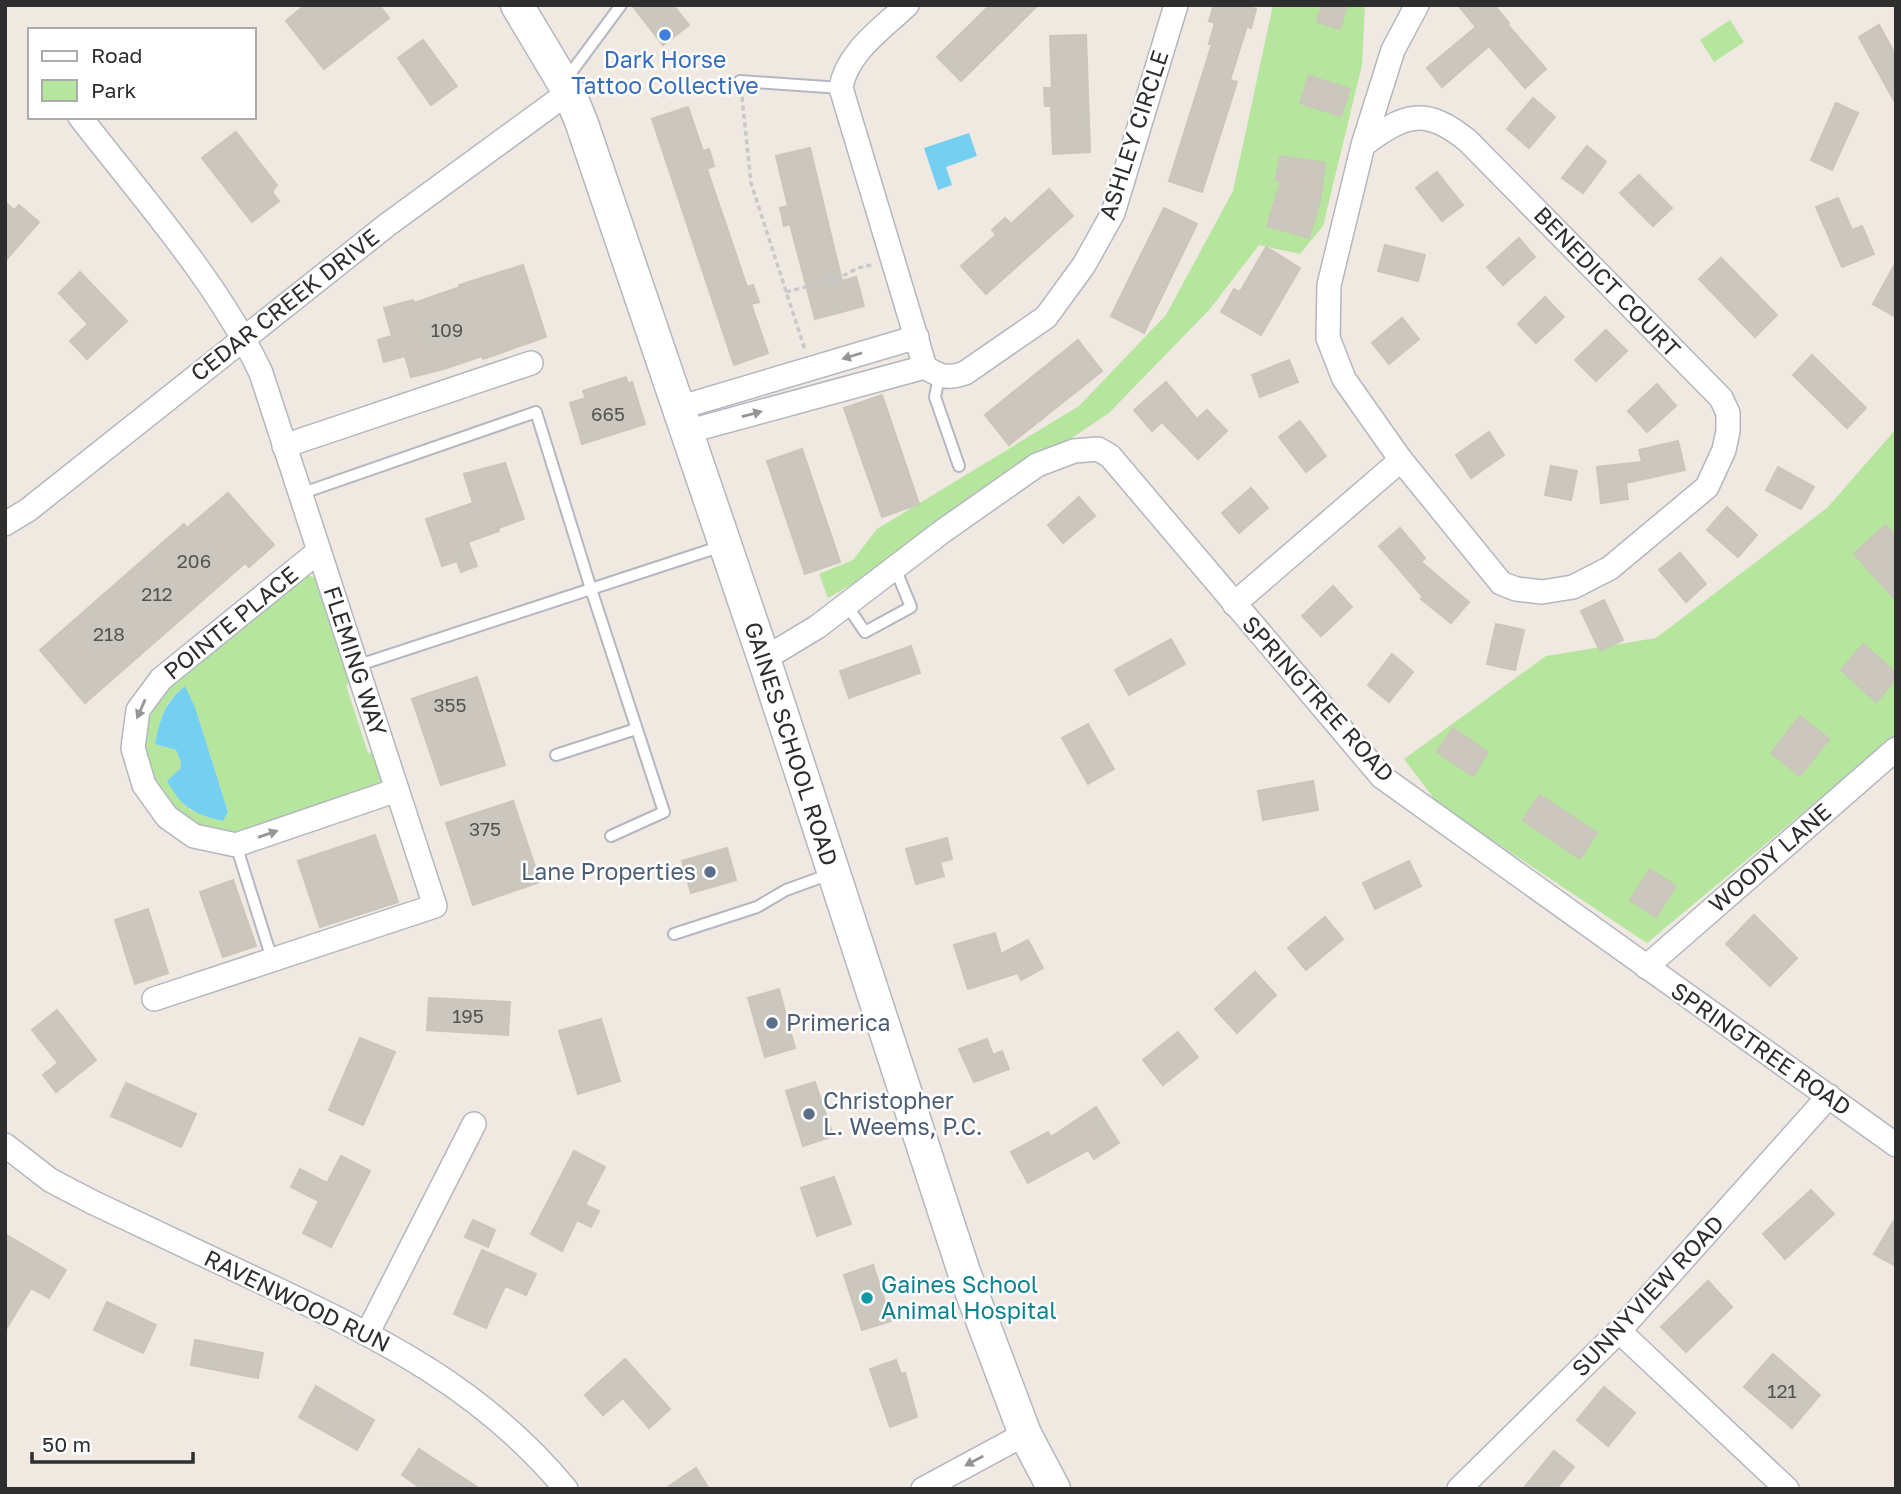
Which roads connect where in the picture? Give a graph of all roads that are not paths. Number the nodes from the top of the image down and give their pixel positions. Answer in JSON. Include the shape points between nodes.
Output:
{"nodes":[{"id":1,"x":517,"y":5,"type":"edge"},
{"id":2,"x":621,"y":5,"type":"edge"},
{"id":3,"x":907,"y":5,"type":"edge"},
{"id":4,"x":1176,"y":5,"type":"edge"},
{"id":5,"x":1417,"y":5,"type":"edge"},
{"id":6,"x":740,"y":82,"type":"road end"},
{"id":7,"x":566,"y":88,"type":"junction"},
{"id":8,"x":841,"y":88,"type":"junction"},
{"id":9,"x":82,"y":119,"type":"edge"},
{"id":10,"x":1363,"y":145,"type":"junction"},
{"id":11,"x":244,"y":337,"type":"junction"},
{"id":12,"x":917,"y":337,"type":"junction"},
{"id":13,"x":531,"y":363,"type":"dead end"},
{"id":14,"x":932,"y":372,"type":"junction"},
{"id":15,"x":682,"y":420,"type":"junction"},
{"id":16,"x":284,"y":446,"type":"junction"},
{"id":17,"x":1401,"y":460,"type":"junction"},
{"id":18,"x":959,"y":466,"type":"dead end"},
{"id":19,"x":300,"y":494,"type":"junction"},
{"id":20,"x":5,"y":524,"type":"edge"},
{"id":21,"x":724,"y":545,"type":"junction"},
{"id":22,"x":319,"y":551,"type":"junction"},
{"id":23,"x":895,"y":568,"type":"junction"},
{"id":24,"x":590,"y":589,"type":"junction"},
{"id":25,"x":846,"y":604,"type":"junction"},
{"id":26,"x":1234,"y":604,"type":"junction"},
{"id":27,"x":764,"y":659,"type":"junction"},
{"id":28,"x":356,"y":666,"type":"junction"},
{"id":29,"x":636,"y":729,"type":"junction"},
{"id":30,"x":1896,"y":749,"type":"edge"},
{"id":31,"x":556,"y":755,"type":"dead end"},
{"id":32,"x":397,"y":790,"type":"junction"},
{"id":33,"x":611,"y":836,"type":"dead end"},
{"id":34,"x":236,"y":845,"type":"junction"},
{"id":35,"x":832,"y":873,"type":"junction"},
{"id":36,"x":674,"y":934,"type":"dead end"},
{"id":37,"x":272,"y":959,"type":"junction"},
{"id":38,"x":1646,"y":967,"type":"junction"},
{"id":39,"x":154,"y":999,"type":"dead end"},
{"id":40,"x":1829,"y":1096,"type":"junction"},
{"id":41,"x":474,"y":1124,"type":"dead end"},
{"id":42,"x":5,"y":1145,"type":"edge"},
{"id":43,"x":1896,"y":1145,"type":"edge"},
{"id":44,"x":1619,"y":1331,"type":"junction"},
{"id":45,"x":368,"y":1332,"type":"junction"},
{"id":46,"x":1026,"y":1434,"type":"junction"},
{"id":47,"x":566,"y":1489,"type":"edge"},
{"id":48,"x":923,"y":1489,"type":"edge"},
{"id":49,"x":1054,"y":1489,"type":"edge"},
{"id":50,"x":1459,"y":1489,"type":"edge"},
{"id":51,"x":1787,"y":1489,"type":"edge"}],
"edges":[{"from":1,"to":7,"type":"main road","name":"GAINES SCHOOL ROAD"},
{"from":2,"to":7,"type":"lane"},
{"from":3,"to":8,"type":"street","via":[[848,66]]},
{"from":4,"to":14,"type":"street","name":"ASHLEY CIRCLE","via":[[1113,213],[1084,265],[1046,317],[965,373],[953,377]]},
{"from":5,"to":10,"type":"street","via":[[1393,50]]},
{"from":6,"to":8,"type":"lane"},
{"from":7,"to":11,"type":"street","name":"CEDAR CREEK DRIVE"},
{"from":7,"to":15,"type":"main road","name":"GAINES SCHOOL ROAD"},
{"from":8,"to":12,"type":"street"},
{"from":9,"to":11,"type":"street","name":"FLEMING WAY","via":[[159,216]]},
{"from":10,"to":17,"type":"street","name":"BENEDICT COURT","via":[[1329,285],[1328,338],[1345,379]]},
{"from":10,"to":17,"type":"street","name":"BENEDICT COURT","via":[[1391,125],[1409,119],[1426,118],[1451,127],[1721,398],[1728,413],[1724,450],[1707,487],[1610,568],[1573,587],[1542,592],[1501,583]]},
{"from":11,"to":16,"type":"street","name":"FLEMING WAY","via":[[261,373]]},
{"from":11,"to":20,"type":"street","name":"CEDAR CREEK DRIVE"},
{"from":12,"to":14,"type":"street"},
{"from":12,"to":15,"type":"street","one_way":true,"via":[[811,368]]},
{"from":13,"to":16,"type":"street"},
{"from":15,"to":14,"type":"street","name":"ASHLEY CIRCLE","one_way":true},
{"from":14,"to":18,"type":"lane","via":[[935,397]]},
{"from":15,"to":21,"type":"main road","name":"GAINES SCHOOL ROAD"},
{"from":16,"to":19,"type":"street","name":"FLEMING WAY"},
{"from":17,"to":26,"type":"street"},
{"from":19,"to":22,"type":"street","name":"FLEMING WAY"},
{"from":19,"to":24,"type":"lane","via":[[536,412]]},
{"from":21,"to":24,"type":"lane"},
{"from":21,"to":27,"type":"main road","name":"GAINES SCHOOL ROAD"},
{"from":22,"to":28,"type":"street","name":"FLEMING WAY"},
{"from":22,"to":34,"type":"street","name":"POINTE PLACE","one_way":true,"via":[[161,679],[138,710],[133,748],[144,785],[159,807],[194,836]]},
{"from":23,"to":25,"type":"street","name":"SPRINGTREE ROAD"},
{"from":23,"to":25,"type":"lane","via":[[911,607],[865,632]]},
{"from":23,"to":26,"type":"street","name":"SPRINGTREE ROAD","via":[[1037,465],[1074,451],[1098,449],[1110,456]]},
{"from":24,"to":28,"type":"lane"},
{"from":24,"to":29,"type":"lane"},
{"from":25,"to":27,"type":"street","name":"SPRINGTREE ROAD"},
{"from":26,"to":38,"type":"street","name":"SPRINGTREE ROAD","via":[[1382,778]]},
{"from":27,"to":35,"type":"main road","name":"GAINES SCHOOL ROAD"},
{"from":28,"to":32,"type":"street","name":"FLEMING WAY"},
{"from":29,"to":31,"type":"lane"},
{"from":29,"to":33,"type":"lane","via":[[664,812]]},
{"from":30,"to":38,"type":"street","name":"WOODY LANE"},
{"from":34,"to":32,"type":"street","one_way":true},
{"from":32,"to":37,"type":"street","name":"FLEMING WAY","via":[[435,906]]},
{"from":34,"to":37,"type":"lane"},
{"from":35,"to":36,"type":"lane","via":[[786,890],[757,907]]},
{"from":35,"to":46,"type":"main road","name":"GAINES SCHOOL ROAD","via":[[964,1272]]},
{"from":37,"to":39,"type":"street"},
{"from":38,"to":40,"type":"street","name":"SPRINGTREE ROAD"},
{"from":40,"to":43,"type":"street","name":"SPRINGTREE ROAD"},
{"from":40,"to":44,"type":"street","name":"SUNNYVIEW ROAD"},
{"from":41,"to":45,"type":"street"},
{"from":42,"to":45,"type":"street","name":"RAVENWOOD RUN","via":[[50,1180],[92,1202]]},
{"from":44,"to":50,"type":"street","name":"SUNNYVIEW ROAD"},
{"from":44,"to":51,"type":"street"},
{"from":45,"to":47,"type":"street","name":"RAVENWOOD RUN","via":[[476,1401],[545,1463]]},
{"from":46,"to":48,"type":"street","one_way":true},
{"from":46,"to":49,"type":"main road","name":"GAINES SCHOOL ROAD"}]}
